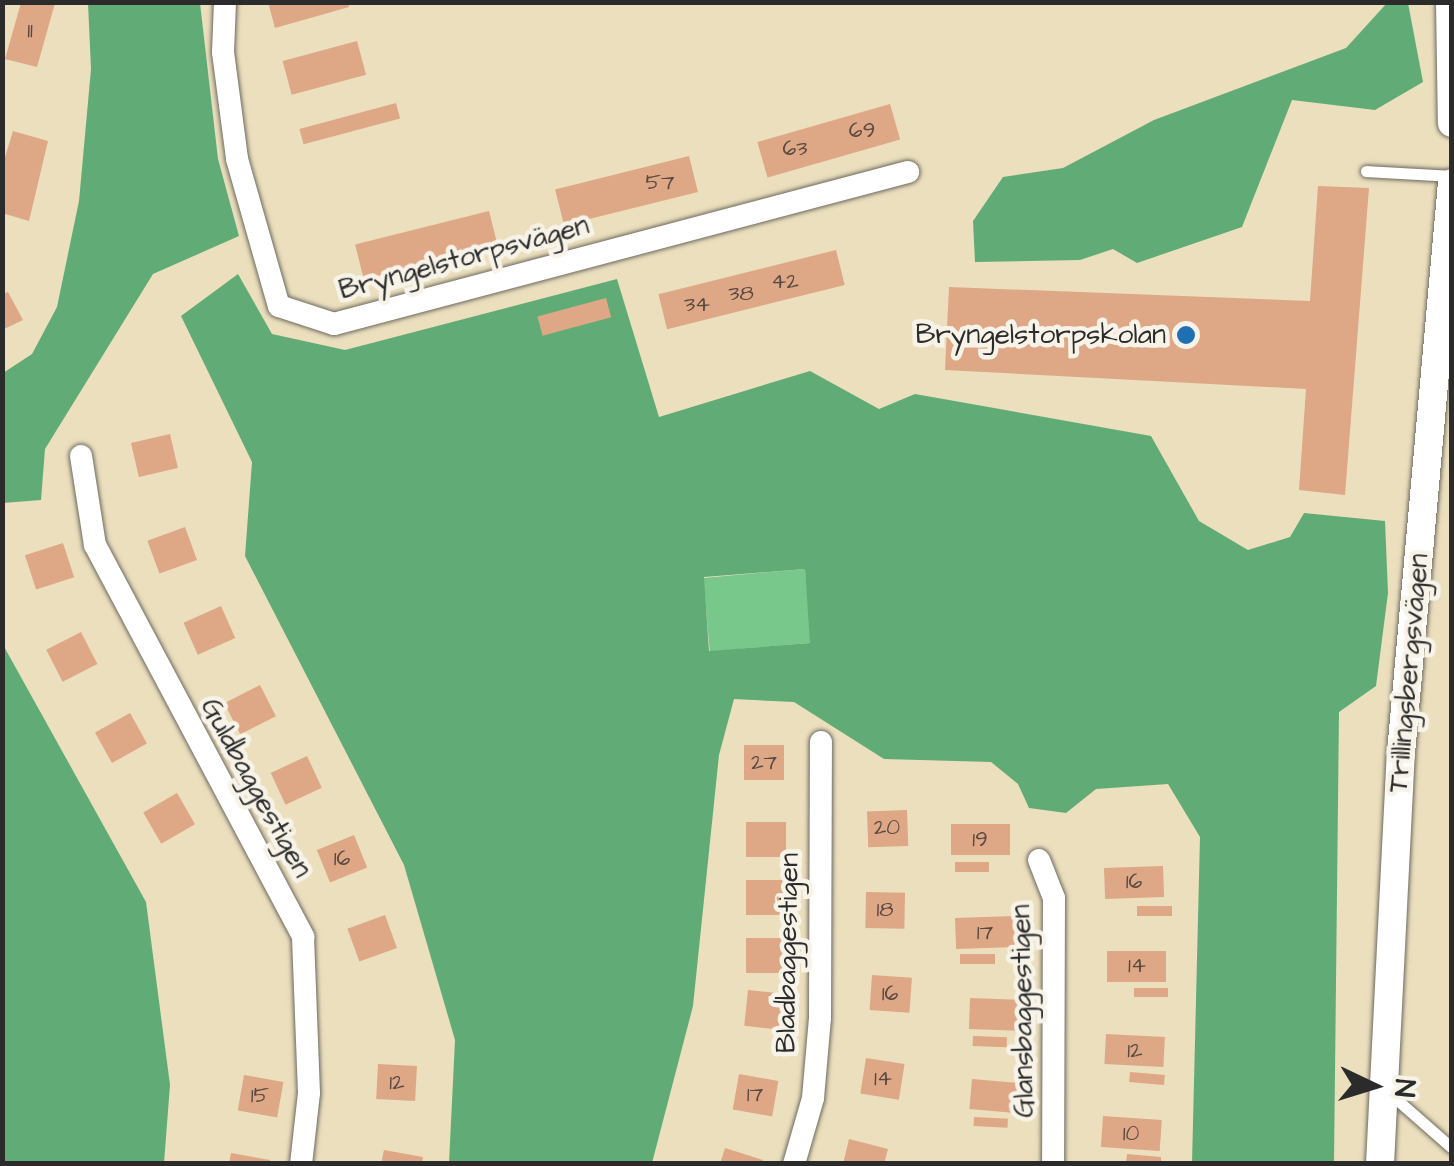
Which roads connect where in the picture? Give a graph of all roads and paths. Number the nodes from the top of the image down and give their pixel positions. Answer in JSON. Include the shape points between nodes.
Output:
{"nodes":[{"id":1,"x":225,"y":2,"type":"edge"},
{"id":2,"x":1450,"y":2,"type":"edge"},
{"id":3,"x":1452,"y":123,"type":"edge"},
{"id":4,"x":1366,"y":171,"type":"dead end"},
{"id":5,"x":908,"y":172,"type":"dead end"},
{"id":6,"x":1452,"y":179,"type":"edge"},
{"id":7,"x":81,"y":456,"type":"dead end"},
{"id":8,"x":821,"y":742,"type":"dead end"},
{"id":9,"x":1039,"y":860,"type":"dead end"},
{"id":10,"x":1384,"y":1088,"type":"junction"},
{"id":11,"x":1452,"y":1148,"type":"edge"},
{"id":12,"x":300,"y":1164,"type":"edge"},
{"id":13,"x":794,"y":1164,"type":"edge"},
{"id":14,"x":1052,"y":1164,"type":"edge"},
{"id":15,"x":1380,"y":1164,"type":"edge"}],
"edges":[{"from":1,"to":5,"type":"street","name":"Bryngelstorpsvägen","via":[[223,52],[236,158],[279,306],[334,324]]},
{"from":2,"to":3,"type":"street"},
{"from":4,"to":6,"type":"lane"},
{"from":6,"to":10,"type":"street","name":"Trillingsbergsvägen","via":[[1401,753]]},
{"from":7,"to":12,"type":"street","name":"Guldbaggestigen","via":[[95,545],[197,748],[303,936],[309,1093]]},
{"from":8,"to":13,"type":"street","name":"Bladbaggestigen","via":[[820,1018],[813,1098]]},
{"from":9,"to":14,"type":"street","name":"Glansbaggestigen","via":[[1054,898]]},
{"from":10,"to":11,"type":"lane"},
{"from":10,"to":15,"type":"street","name":"Trillingsbergsvägen"}]}
